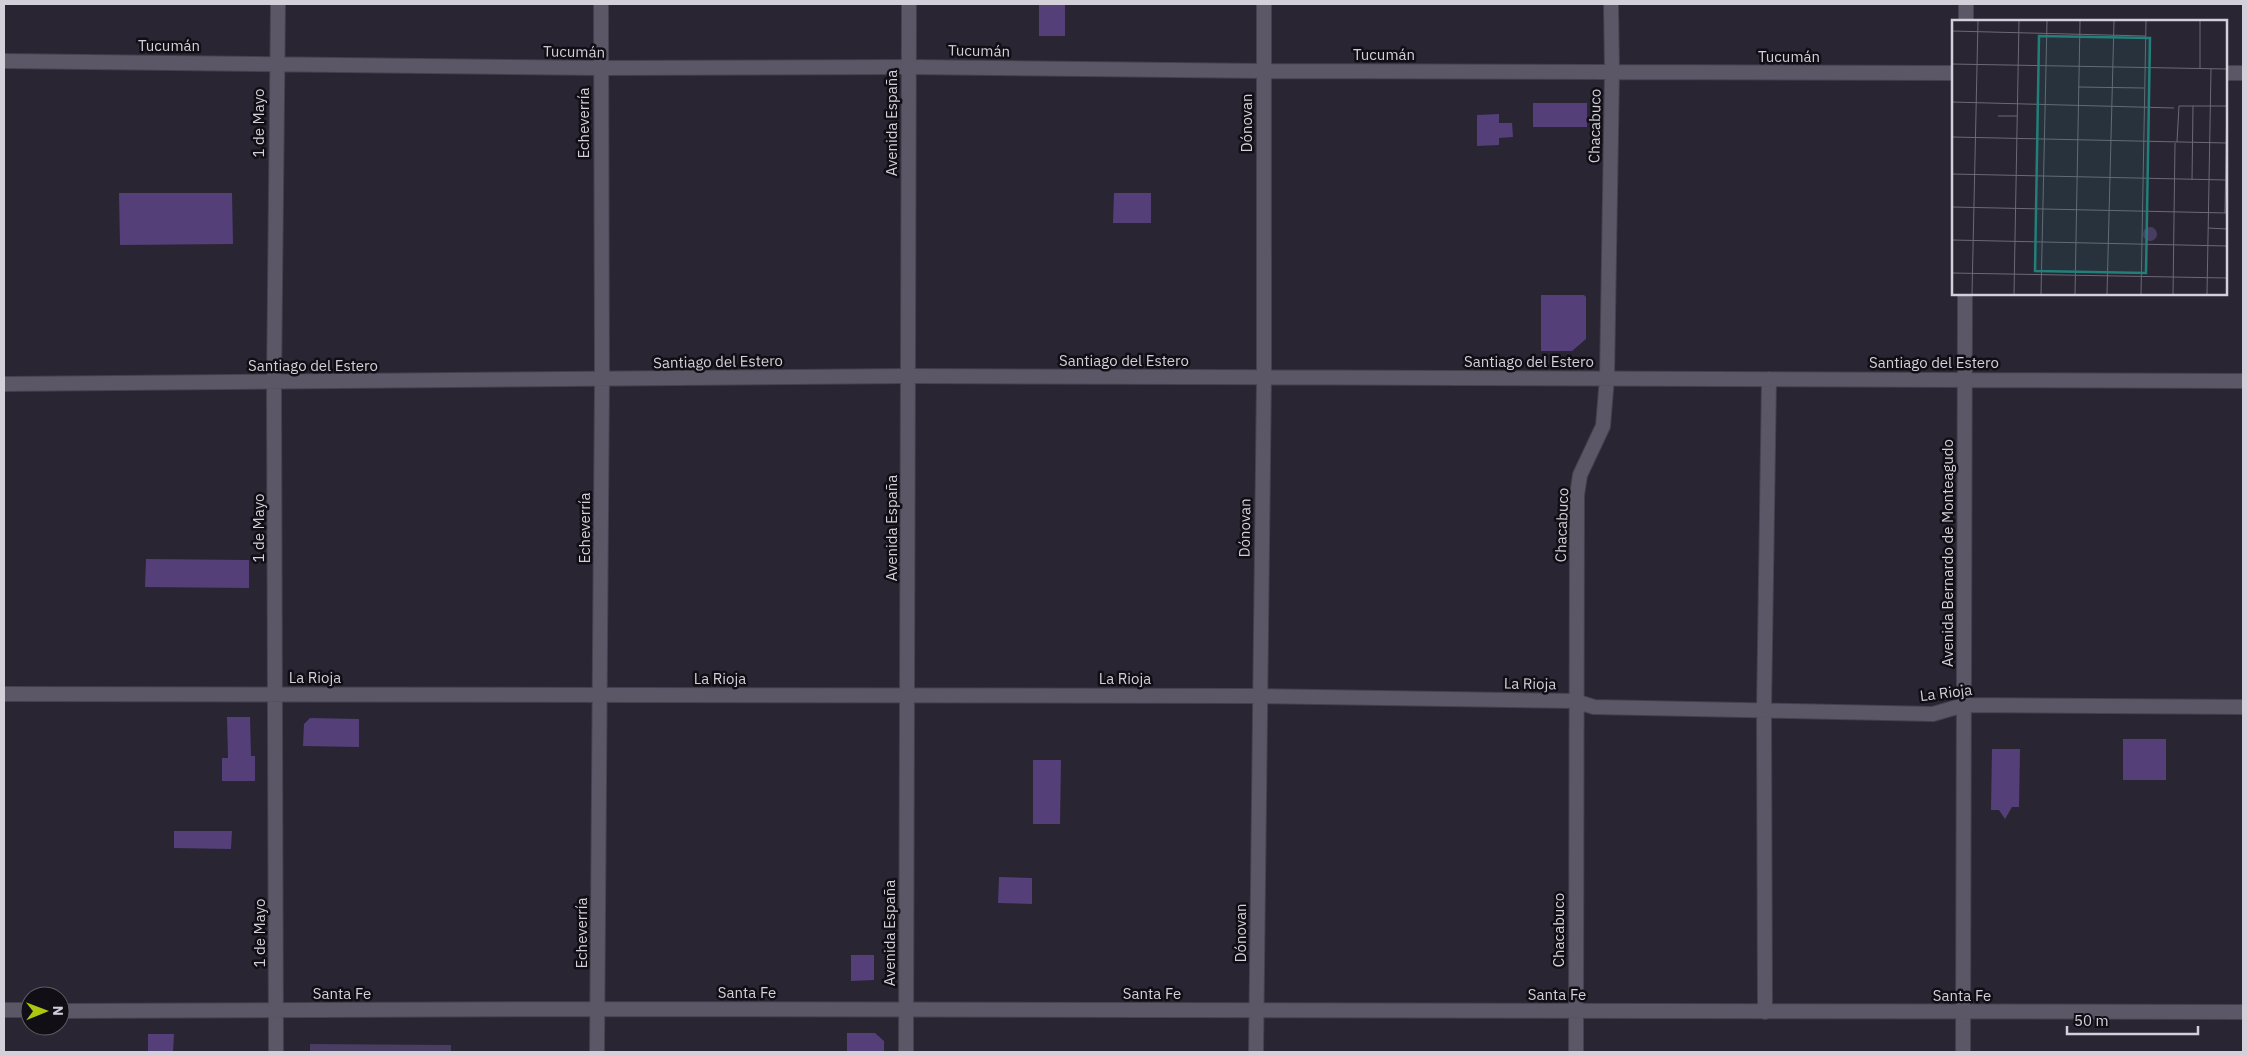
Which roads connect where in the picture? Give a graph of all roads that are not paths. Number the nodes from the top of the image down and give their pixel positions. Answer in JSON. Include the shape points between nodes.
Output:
{"nodes":[{"id":1,"x":278,"y":4,"type":"edge"},
{"id":2,"x":600,"y":4,"type":"edge"},
{"id":3,"x":909,"y":4,"type":"edge"},
{"id":4,"x":1264,"y":4,"type":"edge"},
{"id":5,"x":1611,"y":4,"type":"edge"},
{"id":6,"x":1966,"y":4,"type":"edge"},
{"id":7,"x":1966,"y":20,"type":"edge"},
{"id":8,"x":4,"y":62,"type":"edge"},
{"id":9,"x":276,"y":63,"type":"junction"},
{"id":10,"x":909,"y":67,"type":"junction"},
{"id":11,"x":600,"y":68,"type":"junction"},
{"id":12,"x":1263,"y":71,"type":"junction"},
{"id":13,"x":1612,"y":72,"type":"junction"},
{"id":14,"x":1952,"y":73,"type":"edge"},
{"id":15,"x":2227,"y":73,"type":"edge"},
{"id":16,"x":2243,"y":73,"type":"edge"},
{"id":17,"x":1965,"y":295,"type":"edge"},
{"id":18,"x":909,"y":376,"type":"junction"},
{"id":19,"x":1264,"y":378,"type":"junction"},
{"id":20,"x":1607,"y":378,"type":"junction"},
{"id":21,"x":1769,"y":379,"type":"junction"},
{"id":22,"x":1965,"y":379,"type":"junction"},
{"id":23,"x":602,"y":380,"type":"junction"},
{"id":24,"x":2243,"y":381,"type":"edge"},
{"id":25,"x":274,"y":383,"type":"junction"},
{"id":26,"x":4,"y":384,"type":"edge"},
{"id":27,"x":4,"y":694,"type":"edge"},
{"id":28,"x":276,"y":694,"type":"junction"},
{"id":29,"x":600,"y":695,"type":"junction"},
{"id":30,"x":908,"y":695,"type":"junction"},
{"id":31,"x":1259,"y":696,"type":"junction"},
{"id":32,"x":1576,"y":701,"type":"junction"},
{"id":33,"x":1964,"y":705,"type":"junction"},
{"id":34,"x":2243,"y":707,"type":"edge"},
{"id":35,"x":1764,"y":711,"type":"junction"},
{"id":36,"x":598,"y":1009,"type":"junction"},
{"id":37,"x":4,"y":1010,"type":"edge"},
{"id":38,"x":20,"y":1010,"type":"edge"},
{"id":39,"x":70,"y":1010,"type":"edge"},
{"id":40,"x":906,"y":1010,"type":"junction"},
{"id":41,"x":1257,"y":1010,"type":"junction"},
{"id":42,"x":276,"y":1011,"type":"junction"},
{"id":43,"x":1575,"y":1012,"type":"junction"},
{"id":44,"x":1765,"y":1012,"type":"junction"},
{"id":45,"x":1963,"y":1012,"type":"junction"},
{"id":46,"x":2243,"y":1012,"type":"edge"},
{"id":47,"x":276,"y":1052,"type":"edge"},
{"id":48,"x":597,"y":1052,"type":"edge"},
{"id":49,"x":906,"y":1052,"type":"edge"},
{"id":50,"x":1256,"y":1052,"type":"edge"},
{"id":51,"x":1576,"y":1052,"type":"edge"},
{"id":52,"x":1963,"y":1052,"type":"edge"}],
"edges":[{"from":1,"to":9,"type":"street","name":"1 de Mayo"},
{"from":2,"to":11,"type":"street","name":"Echeverría"},
{"from":3,"to":10,"type":"street","name":"Avenida España"},
{"from":4,"to":12,"type":"street","name":"Dónovan"},
{"from":5,"to":13,"type":"street","name":"Chacabuco"},
{"from":6,"to":7,"type":"street"},
{"from":8,"to":9,"type":"street","name":"Tucumán"},
{"from":9,"to":11,"type":"street","name":"Tucumán"},
{"from":9,"to":25,"type":"street","name":"1 de Mayo"},
{"from":10,"to":11,"type":"street","name":"Tucumán"},
{"from":10,"to":12,"type":"street","name":"Tucumán"},
{"from":10,"to":18,"type":"street","name":"Avenida España"},
{"from":11,"to":23,"type":"street","name":"Echeverría"},
{"from":12,"to":13,"type":"street","name":"Tucumán"},
{"from":12,"to":19,"type":"street","name":"Dónovan"},
{"from":13,"to":14,"type":"street","name":"Tucumán"},
{"from":13,"to":20,"type":"street","name":"Chacabuco"},
{"from":15,"to":16,"type":"street"},
{"from":17,"to":22,"type":"street","name":"Avenida Bernardo de Monteagudo"},
{"from":18,"to":19,"type":"street","name":"Santiago del Estero"},
{"from":18,"to":23,"type":"street","name":"Santiago del Estero"},
{"from":18,"to":30,"type":"street","name":"Avenida España"},
{"from":19,"to":20,"type":"street","name":"Santiago del Estero"},
{"from":19,"to":31,"type":"street","name":"Dónovan"},
{"from":20,"to":21,"type":"street","name":"Santiago del Estero"},
{"from":20,"to":32,"type":"street","name":"Chacabuco","via":[[1603,426],[1580,476],[1577,495]]},
{"from":21,"to":22,"type":"street","name":"Santiago del Estero"},
{"from":21,"to":35,"type":"street"},
{"from":22,"to":24,"type":"street","name":"Santiago del Estero"},
{"from":22,"to":33,"type":"street","name":"Avenida Bernardo de Monteagudo"},
{"from":23,"to":25,"type":"street","name":"Santiago del Estero"},
{"from":23,"to":29,"type":"street","name":"Echeverría"},
{"from":25,"to":26,"type":"street","name":"Santiago del Estero"},
{"from":25,"to":28,"type":"street","name":"1 de Mayo"},
{"from":27,"to":28,"type":"street","name":"La Rioja"},
{"from":28,"to":29,"type":"street","name":"La Rioja"},
{"from":28,"to":42,"type":"street","name":"1 de Mayo"},
{"from":29,"to":30,"type":"street","name":"La Rioja"},
{"from":29,"to":36,"type":"street","name":"Echeverría"},
{"from":30,"to":31,"type":"street","name":"La Rioja"},
{"from":30,"to":40,"type":"street","name":"Avenida España"},
{"from":31,"to":32,"type":"street","name":"La Rioja"},
{"from":31,"to":41,"type":"street","name":"Dónovan"},
{"from":32,"to":35,"type":"street","name":"La Rioja","via":[[1594,707]]},
{"from":32,"to":43,"type":"street","name":"Chacabuco"},
{"from":33,"to":34,"type":"street","name":"La Rioja"},
{"from":33,"to":35,"type":"street","name":"La Rioja","via":[[1933,714]]},
{"from":33,"to":45,"type":"street","name":"Avenida Bernardo de Monteagudo"},
{"from":35,"to":44,"type":"street"},
{"from":36,"to":40,"type":"street","name":"Santa Fe"},
{"from":36,"to":42,"type":"street","name":"Santa Fe"},
{"from":36,"to":48,"type":"street","name":"Echeverría"},
{"from":37,"to":38,"type":"street"},
{"from":39,"to":42,"type":"street","name":"Santa Fe"},
{"from":40,"to":41,"type":"street","name":"Santa Fe"},
{"from":40,"to":49,"type":"street","name":"Avenida España"},
{"from":41,"to":43,"type":"street","name":"Santa Fe"},
{"from":41,"to":50,"type":"street","name":"Dónovan"},
{"from":42,"to":47,"type":"street","name":"1 de Mayo"},
{"from":43,"to":44,"type":"street","name":"Santa Fe"},
{"from":43,"to":51,"type":"street","name":"Chacabuco"},
{"from":44,"to":45,"type":"street","name":"Santa Fe"},
{"from":45,"to":46,"type":"street","name":"Santa Fe"},
{"from":45,"to":52,"type":"street","name":"Avenida Bernardo de Monteagudo"}]}
